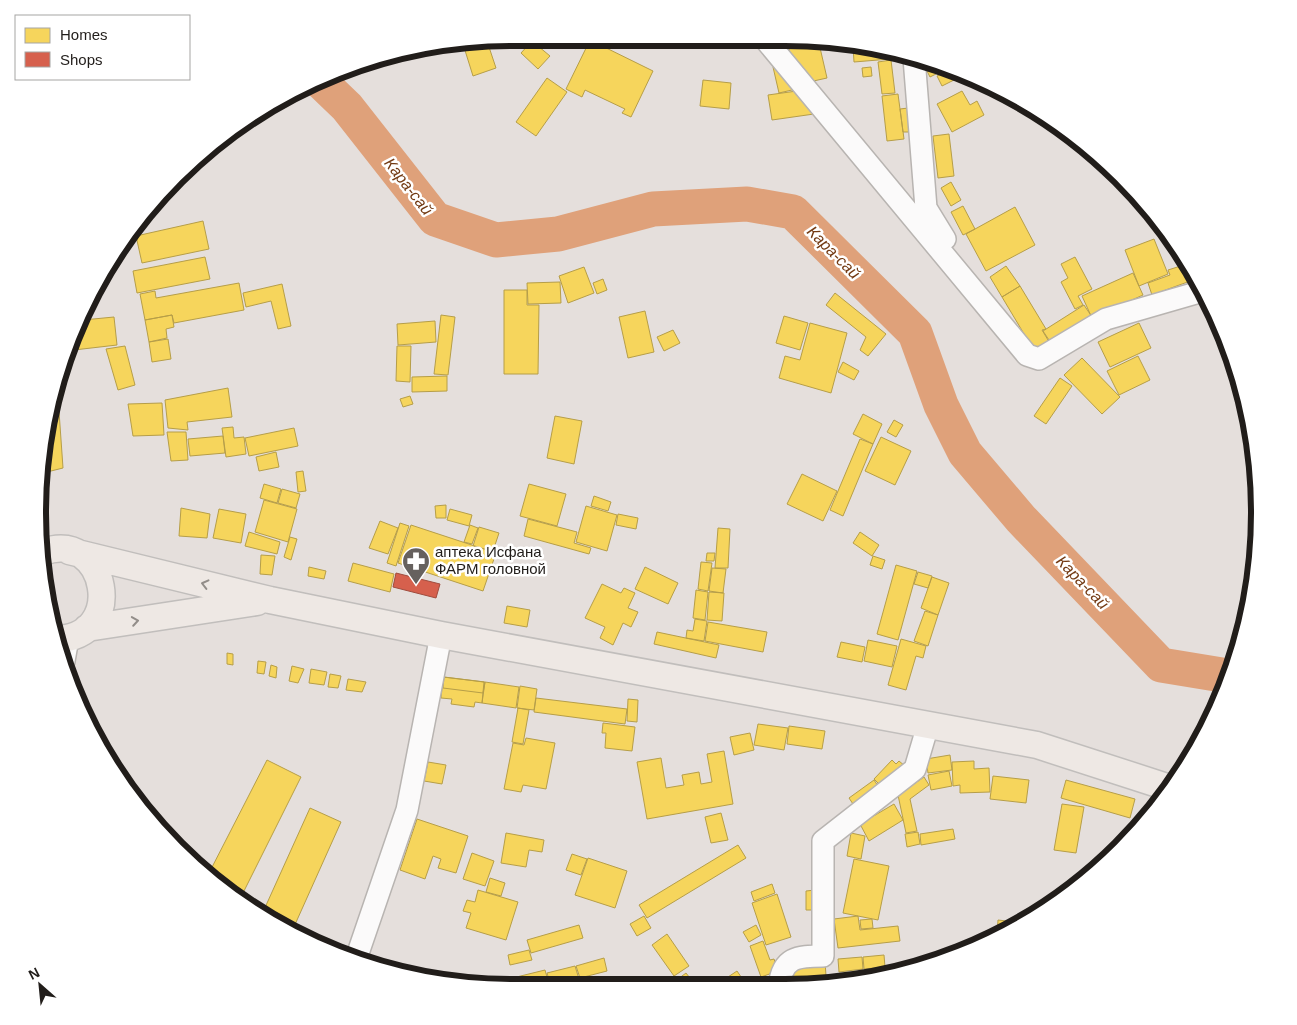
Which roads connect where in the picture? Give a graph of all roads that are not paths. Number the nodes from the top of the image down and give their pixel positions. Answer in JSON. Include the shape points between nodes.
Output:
{"nodes":[{"id":1,"x":771,"y":46,"type":"edge"},
{"id":2,"x":915,"y":65,"type":"edge"},
{"id":3,"x":1196,"y":293,"type":"edge"},
{"id":4,"x":1027,"y":355,"type":"junction"},
{"id":5,"x":53,"y":549,"type":"edge"},
{"id":6,"x":270,"y":600,"type":"junction"},
{"id":7,"x":441,"y":635,"type":"junction"},
{"id":8,"x":69,"y":642,"type":"edge"},
{"id":9,"x":928,"y":725,"type":"junction"},
{"id":10,"x":1162,"y":785,"type":"edge"},
{"id":11,"x":358,"y":952,"type":"edge"},
{"id":12,"x":780,"y":979,"type":"edge"}],
"edges":[{"from":1,"to":4,"type":"street"},
{"from":2,"to":4,"type":"street","via":[[926,208],[978,294]]},
{"from":3,"to":4,"type":"street","via":[[1106,319],[1039,359]]},
{"from":6,"to":5,"type":"main road","one_way":true},
{"from":5,"to":8,"type":"main road","via":[[88,561],[100,578],[102,600],[94,620]]},
{"from":6,"to":7,"type":"main road"},
{"from":8,"to":6,"type":"main road","one_way":true},
{"from":7,"to":9,"type":"main road"},
{"from":7,"to":11,"type":"street","via":[[407,810]]},
{"from":9,"to":10,"type":"main road","via":[[1037,745]]},
{"from":9,"to":12,"type":"street","via":[[915,769],[823,841],[823,956],[801,956],[786,965],[780,972]]}]}
